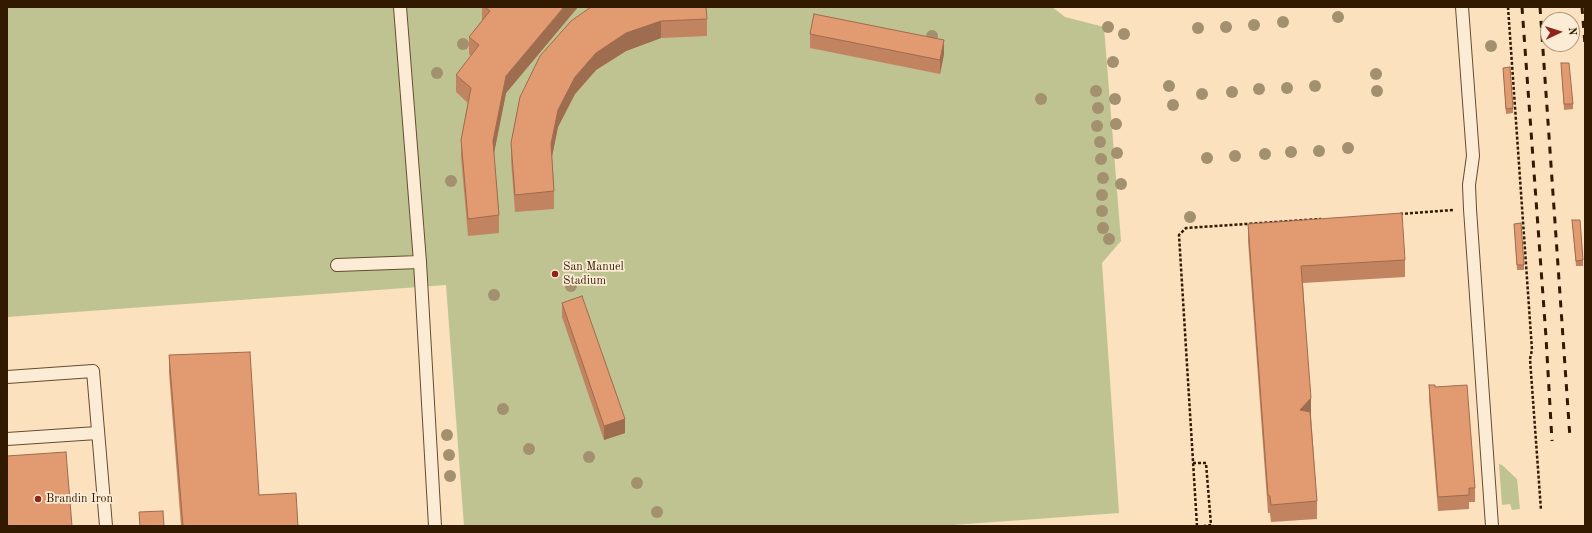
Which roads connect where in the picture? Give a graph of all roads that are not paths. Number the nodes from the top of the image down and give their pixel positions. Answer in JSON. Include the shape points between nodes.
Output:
{"nodes":[{"id":1,"x":400,"y":7,"type":"edge"},
{"id":2,"x":1462,"y":7,"type":"edge"},
{"id":3,"x":420,"y":262,"type":"junction"},
{"id":4,"x":337,"y":265,"type":"dead end"},
{"id":5,"x":7,"y":377,"type":"edge"},
{"id":6,"x":97,"y":432,"type":"junction"},
{"id":7,"x":7,"y":439,"type":"edge"},
{"id":8,"x":106,"y":526,"type":"edge"},
{"id":9,"x":435,"y":526,"type":"edge"},
{"id":10,"x":1492,"y":526,"type":"edge"}],
"edges":[{"from":1,"to":3,"type":"lane"},
{"from":2,"to":10,"type":"lane","via":[[1473,156],[1469,185],[1470,209]]},
{"from":3,"to":4,"type":"lane"},
{"from":3,"to":9,"type":"lane"},
{"from":5,"to":6,"type":"lane","via":[[93,371]]},
{"from":6,"to":7,"type":"lane"},
{"from":6,"to":8,"type":"lane"}]}
